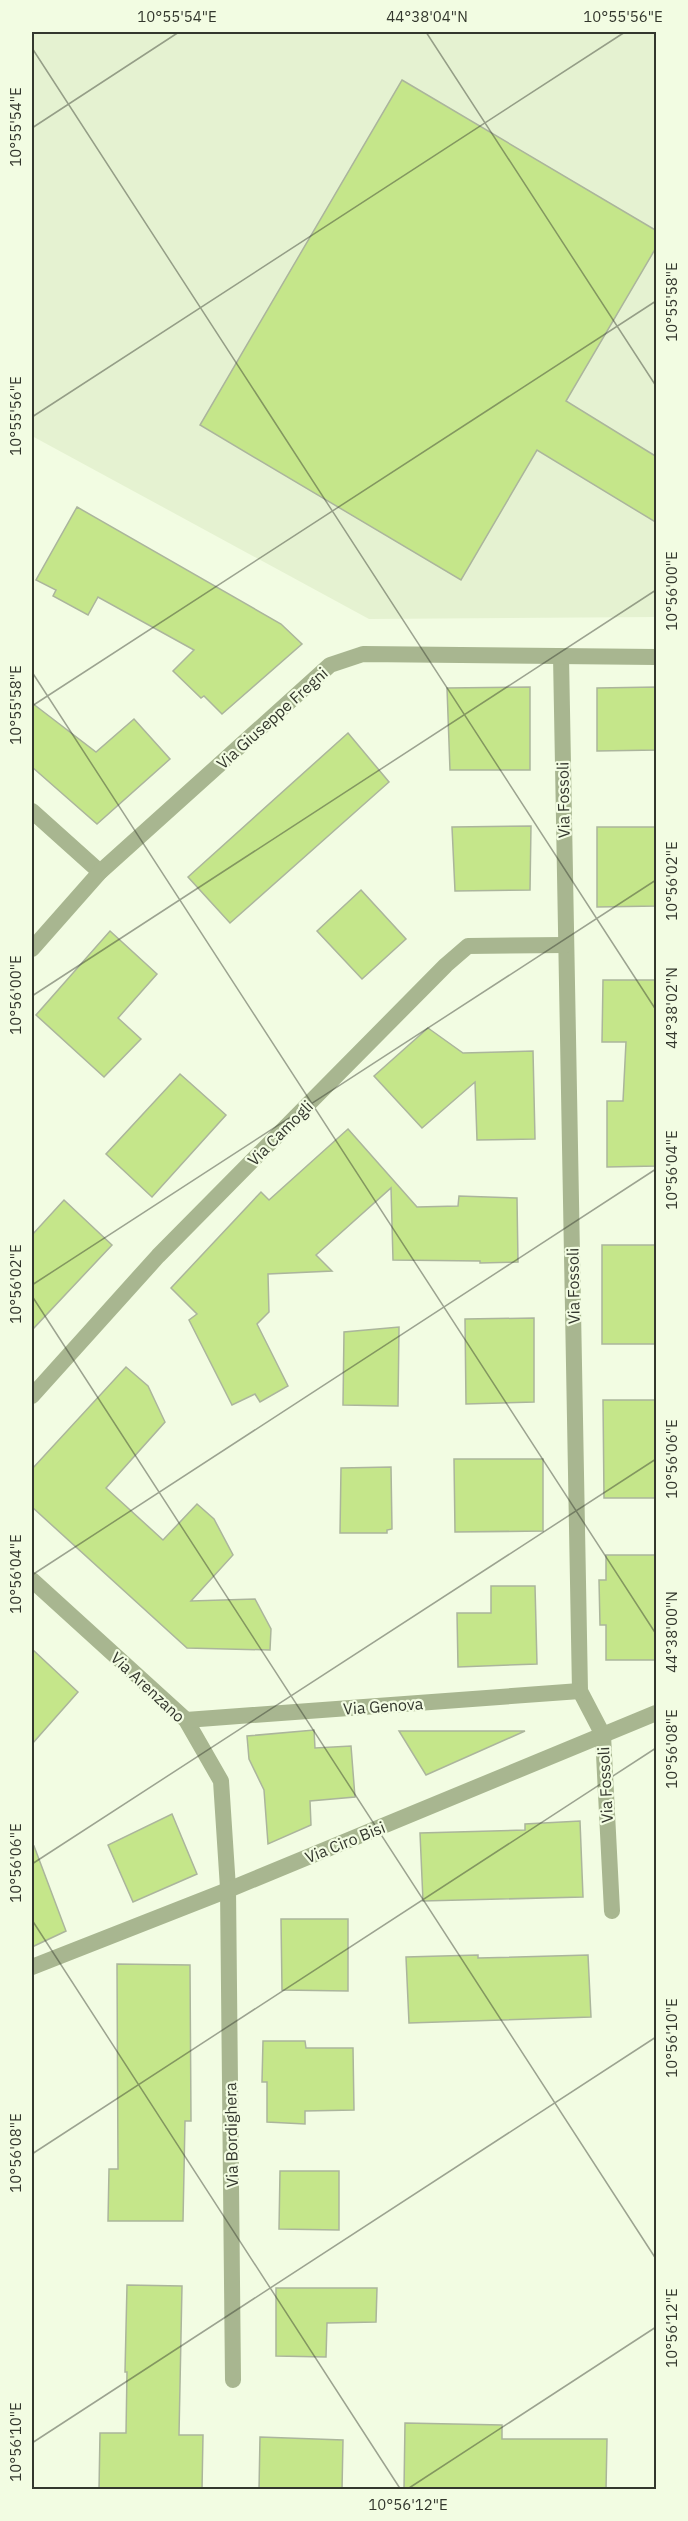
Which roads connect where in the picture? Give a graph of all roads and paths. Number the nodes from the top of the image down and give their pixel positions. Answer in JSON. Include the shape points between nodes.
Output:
{"nodes":[{"id":1,"x":561,"y":656,"type":"junction"},
{"id":2,"x":657,"y":657,"type":"edge"},
{"id":3,"x":32,"y":811,"type":"edge"},
{"id":4,"x":100,"y":873,"type":"junction"},
{"id":5,"x":566,"y":945,"type":"junction"},
{"id":6,"x":32,"y":949,"type":"edge"},
{"id":7,"x":32,"y":1396,"type":"edge"},
{"id":8,"x":32,"y":1580,"type":"edge"},
{"id":9,"x":580,"y":1691,"type":"junction"},
{"id":10,"x":657,"y":1713,"type":"edge"},
{"id":11,"x":186,"y":1720,"type":"junction"},
{"id":12,"x":603,"y":1735,"type":"junction"},
{"id":13,"x":228,"y":1890,"type":"junction"},
{"id":14,"x":612,"y":1911,"type":"dead end"},
{"id":15,"x":32,"y":1967,"type":"edge"},
{"id":16,"x":233,"y":2380,"type":"dead end"}],
"edges":[{"from":1,"to":2,"type":"street","name":"Via Giuseppe Fregni"},
{"from":1,"to":4,"type":"street","name":"Via Giuseppe Fregni","via":[[363,654],[330,665]]},
{"from":1,"to":5,"type":"street","name":"Via Fossoli"},
{"from":3,"to":4,"type":"street"},
{"from":4,"to":6,"type":"street","name":"Via Giuseppe Fregni"},
{"from":5,"to":7,"type":"street","name":"Via Camogli","via":[[468,946],[158,1256]]},
{"from":5,"to":9,"type":"street","name":"Via Fossoli"},
{"from":8,"to":11,"type":"street","name":"Via Arenzano"},
{"from":9,"to":11,"type":"street","name":"Via Genova"},
{"from":9,"to":12,"type":"street","name":"Via Fossoli"},
{"from":10,"to":12,"type":"street","name":"Via Ciro Bisi"},
{"from":11,"to":13,"type":"street","name":"Via Arenzano","via":[[221,1781]]},
{"from":12,"to":13,"type":"street","name":"Via Ciro Bisi"},
{"from":12,"to":14,"type":"street","name":"Via Fossoli"},
{"from":13,"to":15,"type":"street","name":"Via Ciro Bisi"},
{"from":13,"to":16,"type":"street","name":"Via Bordighera"}]}
